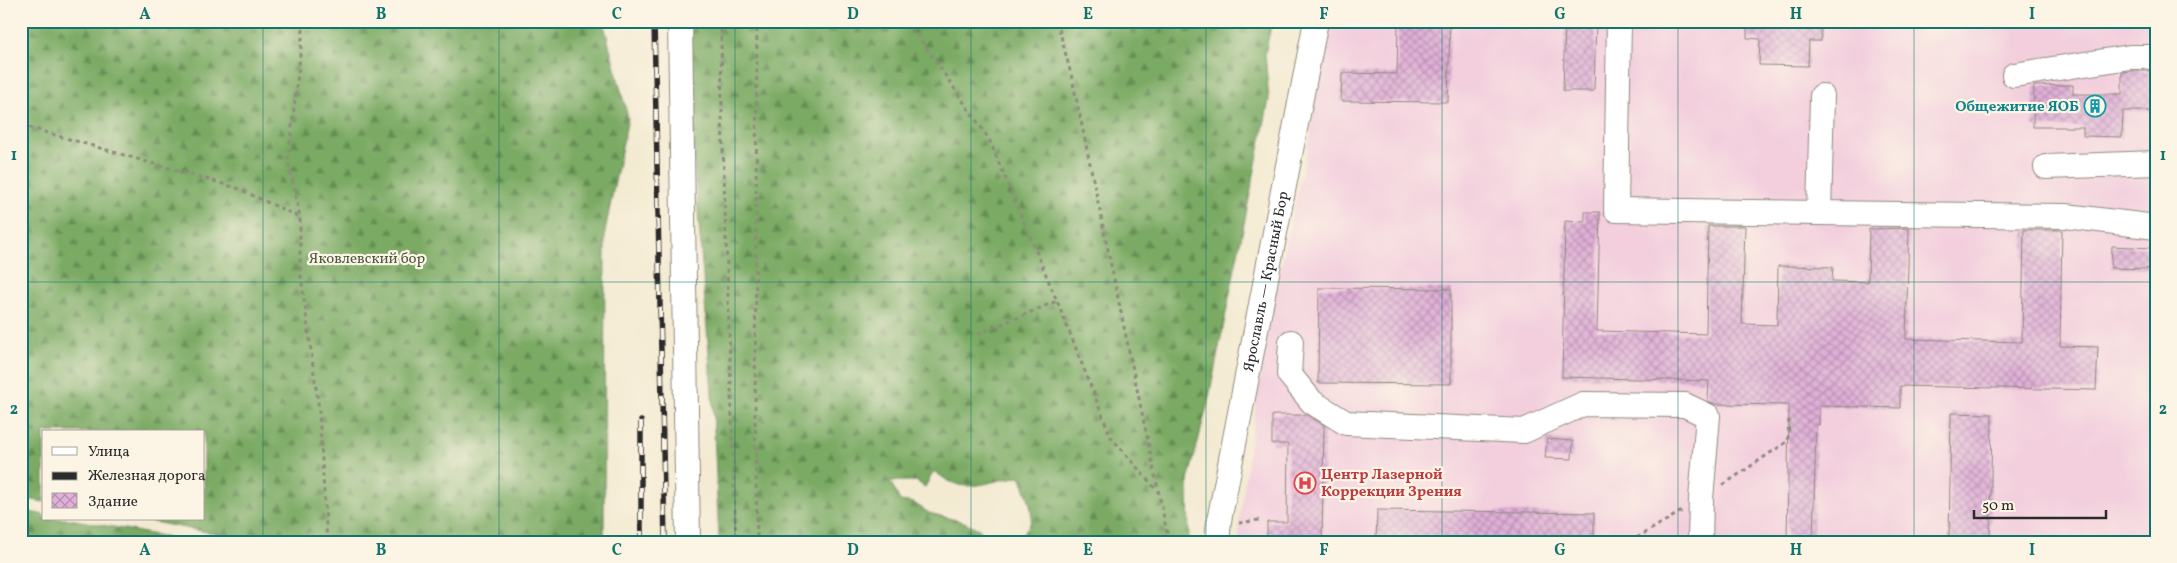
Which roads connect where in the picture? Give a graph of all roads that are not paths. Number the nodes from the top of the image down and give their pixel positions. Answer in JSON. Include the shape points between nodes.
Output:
{"nodes":[{"id":1,"x":680,"y":21,"type":"edge"},
{"id":2,"x":1316,"y":21,"type":"edge"},
{"id":3,"x":1619,"y":21,"type":"edge"},
{"id":4,"x":2156,"y":57,"type":"edge"},
{"id":5,"x":2014,"y":75,"type":"dead end"},
{"id":6,"x":1822,"y":96,"type":"dead end"},
{"id":7,"x":2156,"y":163,"type":"edge"},
{"id":8,"x":2046,"y":167,"type":"dead end"},
{"id":9,"x":1819,"y":213,"type":"junction"},
{"id":10,"x":2156,"y":227,"type":"edge"},
{"id":11,"x":1291,"y":342,"type":"dead end"},
{"id":12,"x":688,"y":542,"type":"edge"},
{"id":13,"x":1217,"y":542,"type":"edge"},
{"id":14,"x":1700,"y":542,"type":"edge"}],
"edges":[{"from":1,"to":12,"type":"street"},
{"from":2,"to":13,"type":"street","name":"Ярославль — Красный Бор"},
{"from":3,"to":9,"type":"street","via":[[1616,210]]},
{"from":4,"to":5,"type":"street","via":[[2130,57]]},
{"from":6,"to":9,"type":"street"},
{"from":7,"to":8,"type":"street"},
{"from":9,"to":10,"type":"street","via":[[2066,216]]},
{"from":11,"to":14,"type":"street","via":[[1289,374],[1312,402],[1346,423],[1524,431],[1582,404],[1685,405],[1708,416]]}]}
